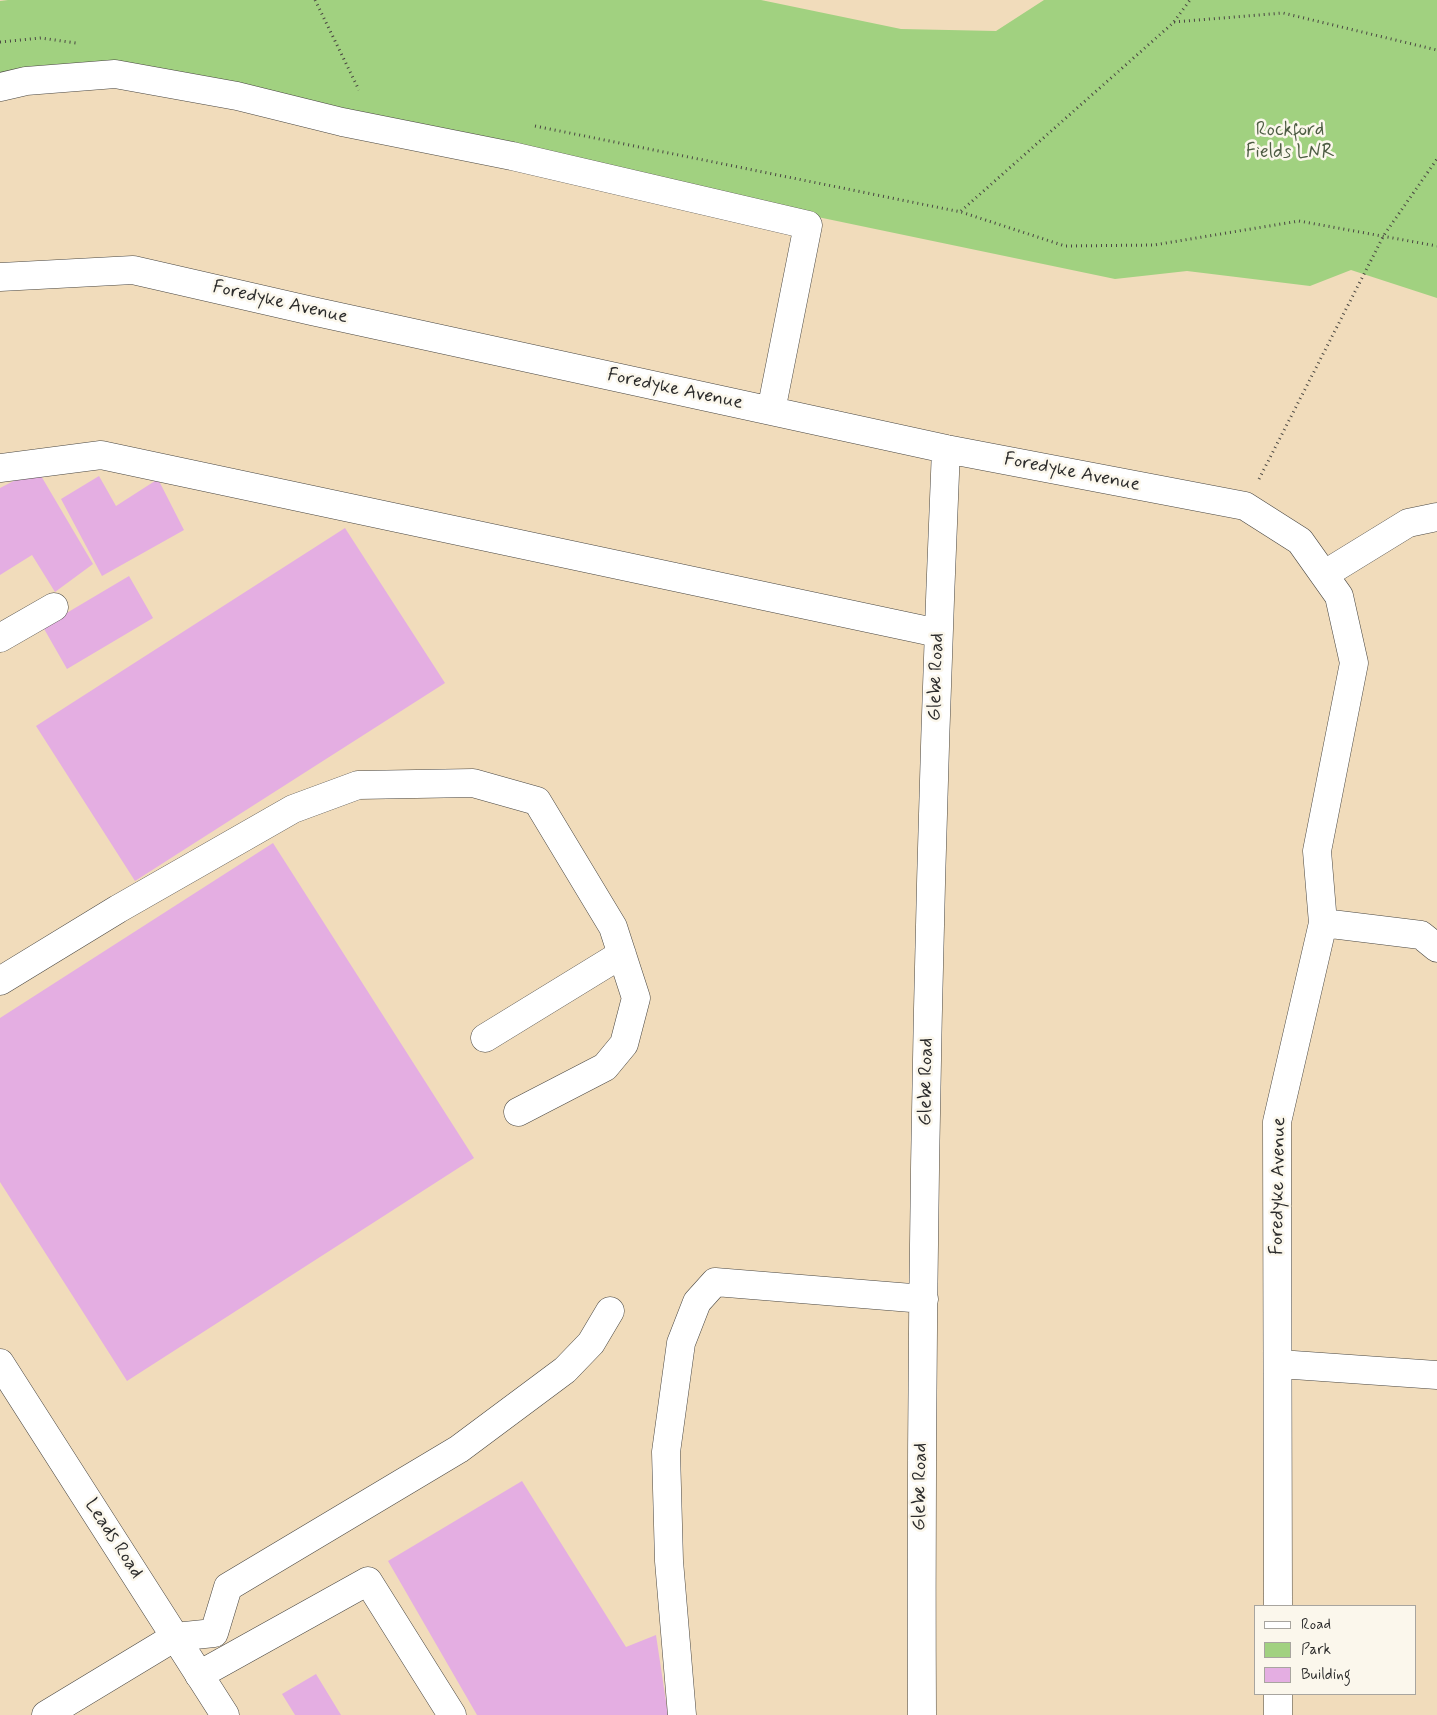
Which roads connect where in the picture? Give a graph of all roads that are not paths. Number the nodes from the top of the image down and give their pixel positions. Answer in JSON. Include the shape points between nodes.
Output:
{"nodes":[{"id":1,"x":0,"y":87,"type":"edge"},
{"id":2,"x":0,"y":277,"type":"edge"},
{"id":3,"x":771,"y":411,"type":"junction"},
{"id":4,"x":946,"y":449,"type":"junction"},
{"id":5,"x":0,"y":468,"type":"edge"},
{"id":6,"x":1437,"y":516,"type":"edge"},
{"id":7,"x":1325,"y":574,"type":"junction"},
{"id":8,"x":54,"y":607,"type":"dead end"},
{"id":9,"x":938,"y":633,"type":"junction"},
{"id":10,"x":0,"y":638,"type":"edge"},
{"id":11,"x":1323,"y":923,"type":"junction"},
{"id":12,"x":1437,"y":948,"type":"edge"},
{"id":13,"x":622,"y":954,"type":"junction"},
{"id":14,"x":0,"y":981,"type":"edge"},
{"id":15,"x":485,"y":1038,"type":"dead end"},
{"id":16,"x":518,"y":1112,"type":"dead end"},
{"id":17,"x":924,"y":1298,"type":"junction"},
{"id":18,"x":610,"y":1310,"type":"dead end"},
{"id":19,"x":0,"y":1363,"type":"edge"},
{"id":20,"x":1279,"y":1364,"type":"junction"},
{"id":21,"x":1437,"y":1375,"type":"edge"},
{"id":22,"x":1278,"y":1605,"type":"edge"},
{"id":23,"x":175,"y":1637,"type":"junction"},
{"id":24,"x":199,"y":1675,"type":"junction"},
{"id":25,"x":1278,"y":1695,"type":"edge"},
{"id":26,"x":46,"y":1715,"type":"edge"},
{"id":27,"x":225,"y":1715,"type":"edge"},
{"id":28,"x":452,"y":1715,"type":"edge"},
{"id":29,"x":682,"y":1715,"type":"edge"},
{"id":30,"x":922,"y":1715,"type":"edge"},
{"id":31,"x":1278,"y":1715,"type":"edge"}],
"edges":[{"from":1,"to":3,"type":"street","via":[[115,74],[238,96],[808,225]]},
{"from":2,"to":3,"type":"street","name":"Foredyke Avenue","via":[[133,270]]},
{"from":3,"to":4,"type":"street","name":"Foredyke Avenue"},
{"from":4,"to":7,"type":"street","name":"Foredyke Avenue","via":[[1245,506],[1300,541]]},
{"from":4,"to":9,"type":"street","name":"Glebe Road"},
{"from":5,"to":9,"type":"street","via":[[101,455]]},
{"from":6,"to":7,"type":"street","via":[[1408,523]]},
{"from":7,"to":11,"type":"street","name":"Foredyke Avenue","via":[[1339,596],[1354,662],[1317,850]]},
{"from":8,"to":10,"type":"street"},
{"from":9,"to":17,"type":"street","name":"Glebe Road"},
{"from":11,"to":12,"type":"street","via":[[1421,935]]},
{"from":11,"to":20,"type":"street","name":"Foredyke Avenue","via":[[1277,1122]]},
{"from":13,"to":14,"type":"street","via":[[613,927],[538,801],[473,783],[358,785],[293,809]]},
{"from":13,"to":15,"type":"street"},
{"from":13,"to":16,"type":"street","via":[[636,998],[624,1044],[605,1067]]},
{"from":17,"to":29,"type":"street","via":[[715,1282],[697,1302],[681,1343],[666,1452],[669,1561]]},
{"from":17,"to":30,"type":"street","name":"Glebe Road"},
{"from":18,"to":23,"type":"street","via":[[591,1343],[565,1370],[459,1449],[228,1587],[214,1633]]},
{"from":19,"to":23,"type":"street","name":"Leads Road"},
{"from":20,"to":21,"type":"street"},
{"from":20,"to":22,"type":"street","name":"Foredyke Avenue"},
{"from":23,"to":24,"type":"street","name":"Leads Road"},
{"from":23,"to":26,"type":"street"},
{"from":24,"to":27,"type":"street","name":"Leads Road"},
{"from":24,"to":28,"type":"street","via":[[368,1581]]},
{"from":25,"to":31,"type":"street"}]}
